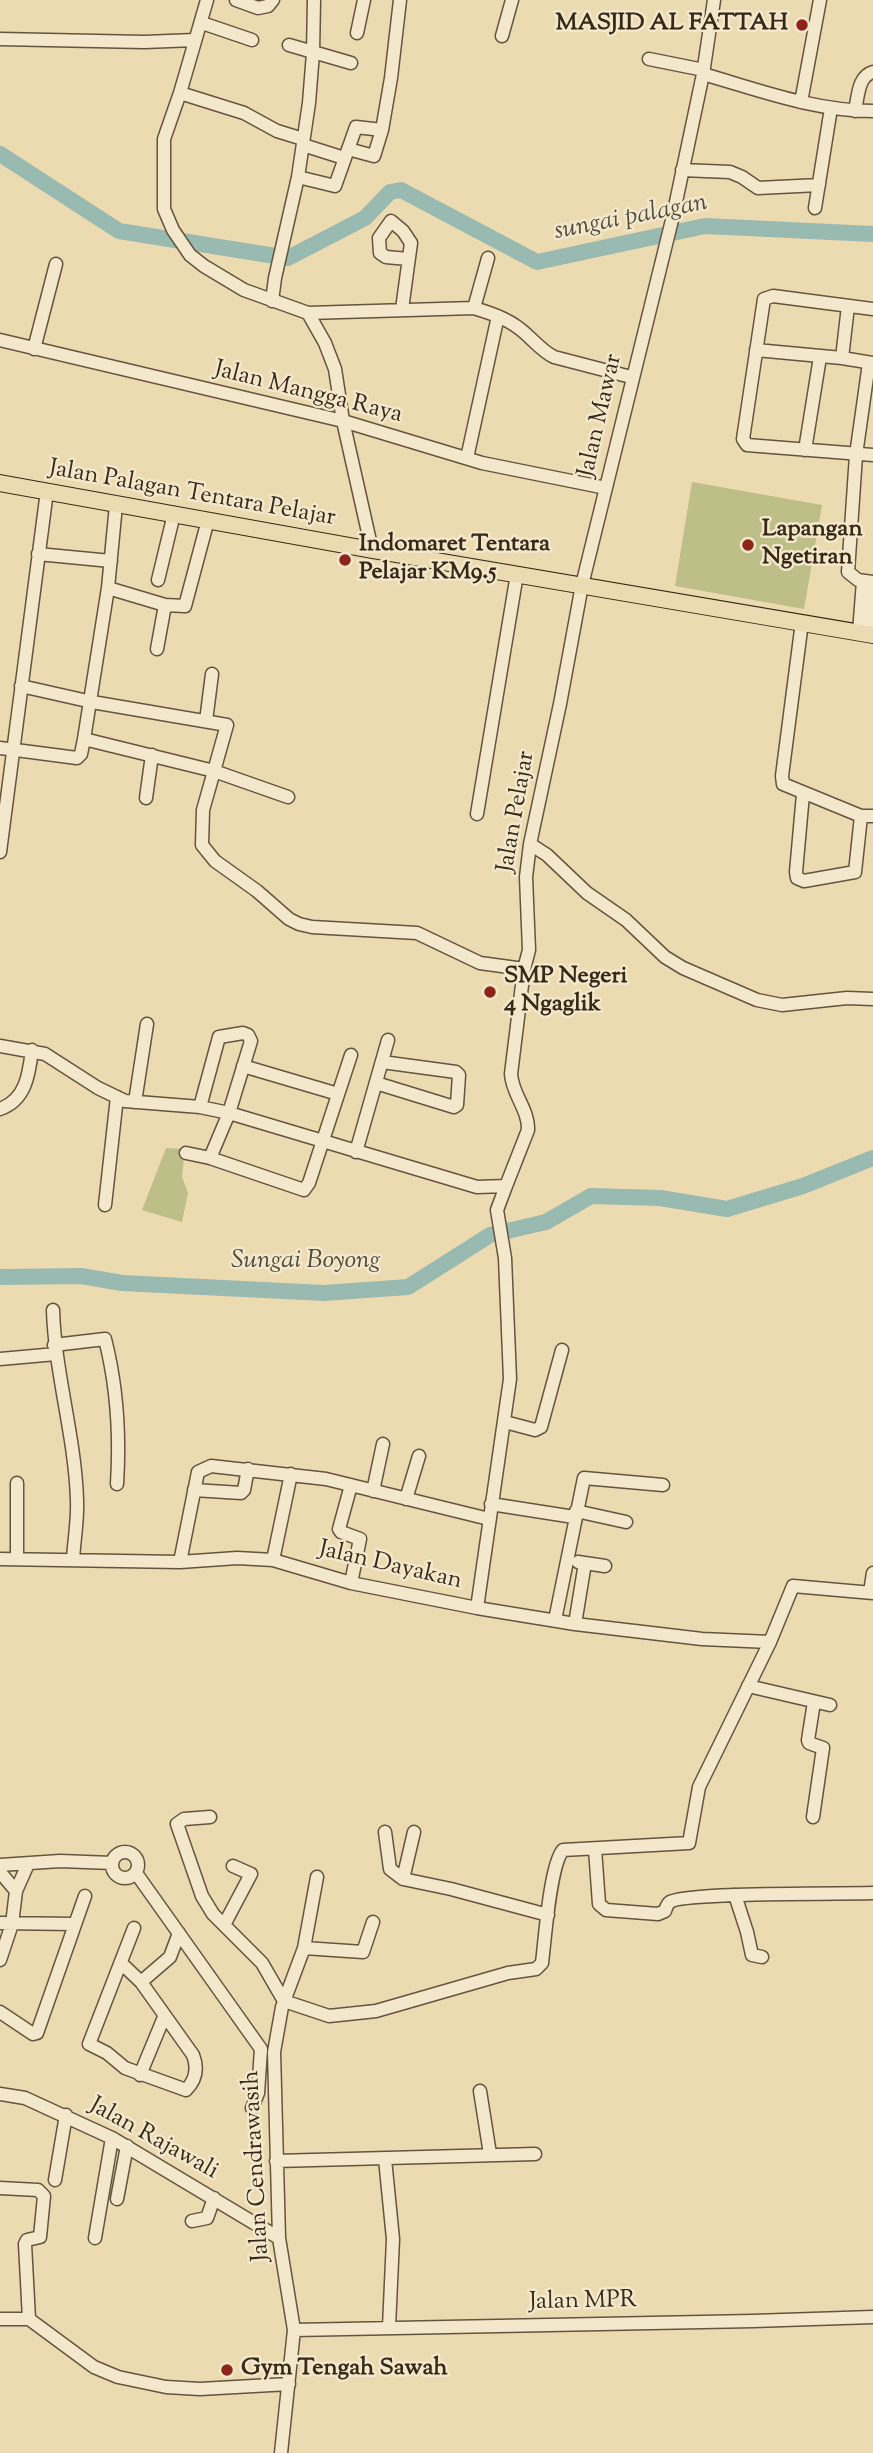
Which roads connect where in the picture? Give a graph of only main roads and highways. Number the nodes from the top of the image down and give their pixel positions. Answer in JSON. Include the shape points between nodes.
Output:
{"nodes":[{"id":1,"x":0,"y":483,"type":"edge"},
{"id":2,"x":868,"y":634,"type":"edge"}],
"edges":[{"from":1,"to":2,"type":"main road","name":"Jalan Palagan Tentara Pelajar"}]}
